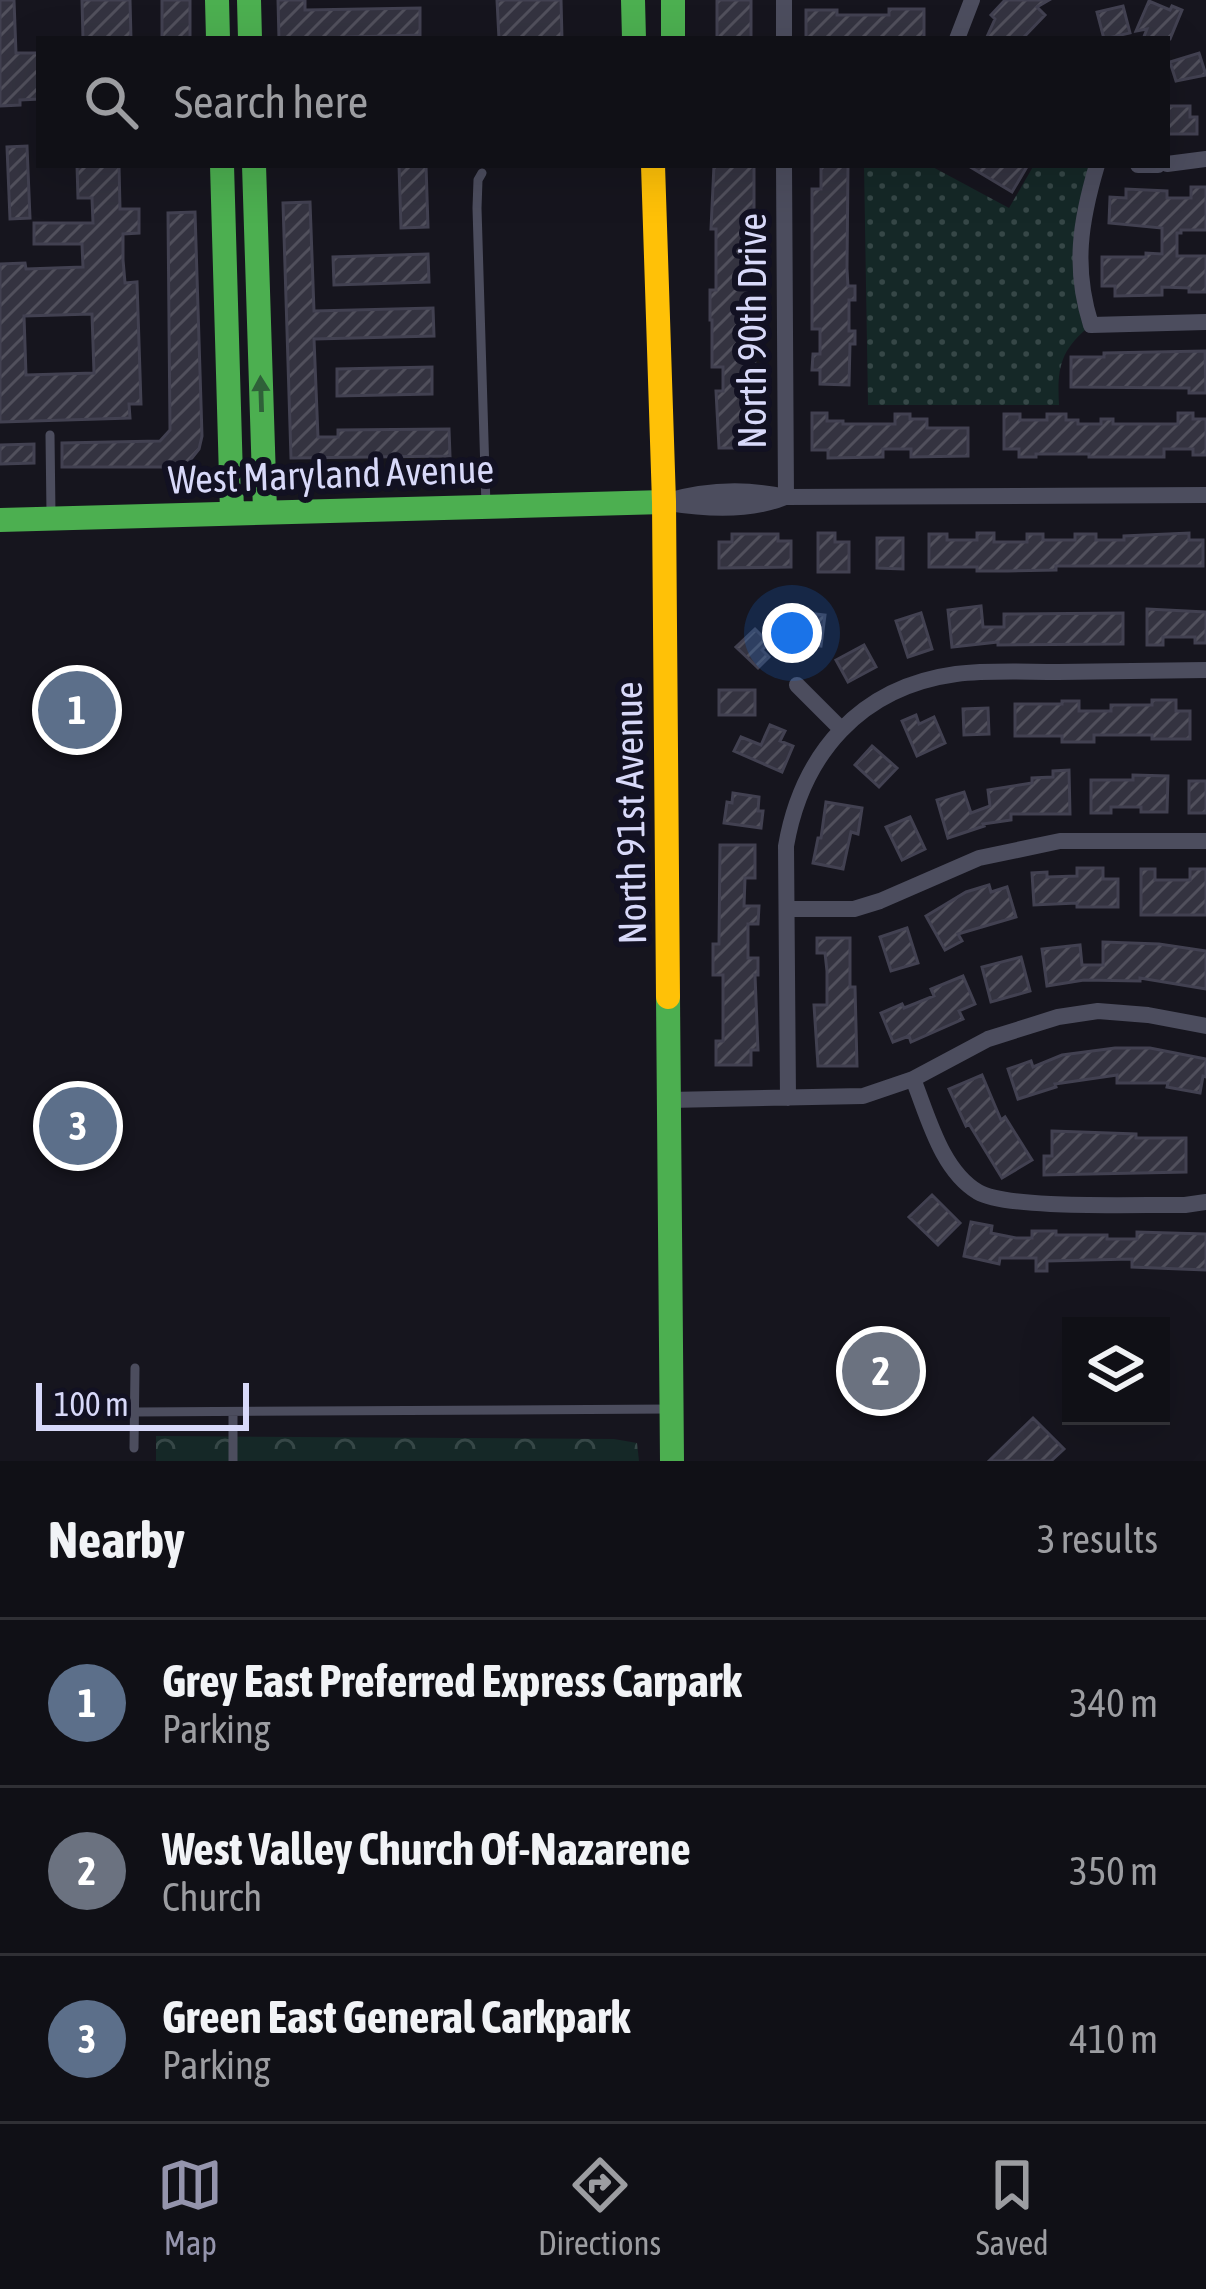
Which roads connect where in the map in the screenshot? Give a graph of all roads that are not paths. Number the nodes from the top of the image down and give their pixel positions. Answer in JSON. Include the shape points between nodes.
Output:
{"nodes":[{"id":1,"x":217,"y":0,"type":"edge"},
{"id":2,"x":249,"y":0,"type":"edge"},
{"id":3,"x":633,"y":0,"type":"edge"},
{"id":4,"x":673,"y":0,"type":"edge"},
{"id":5,"x":784,"y":0,"type":"edge"},
{"id":6,"x":972,"y":0,"type":"edge"},
{"id":7,"x":218,"y":36,"type":"edge"},
{"id":8,"x":250,"y":36,"type":"edge"},
{"id":9,"x":634,"y":36,"type":"edge"},
{"id":10,"x":674,"y":36,"type":"edge"},
{"id":11,"x":784,"y":36,"type":"edge"},
{"id":12,"x":958,"y":36,"type":"edge"},
{"id":13,"x":1206,"y":159,"type":"edge"},
{"id":14,"x":1170,"y":163,"type":"edge"},
{"id":15,"x":222,"y":168,"type":"edge"},
{"id":16,"x":254,"y":168,"type":"edge"},
{"id":17,"x":653,"y":168,"type":"edge"},
{"id":18,"x":784,"y":168,"type":"edge"},
{"id":19,"x":1096,"y":168,"type":"edge"},
{"id":20,"x":482,"y":173,"type":"dead end"},
{"id":21,"x":1206,"y":322,"type":"edge"},
{"id":22,"x":50,"y":435,"type":"dead end"},
{"id":23,"x":1206,"y":495,"type":"edge"},
{"id":24,"x":786,"y":497,"type":"junction"},
{"id":25,"x":664,"y":502,"type":"junction"},
{"id":26,"x":486,"y":506,"type":"junction"},
{"id":27,"x":265,"y":511,"type":"junction"},
{"id":28,"x":232,"y":512,"type":"junction"},
{"id":29,"x":51,"y":518,"type":"junction"},
{"id":30,"x":0,"y":520,"type":"edge"},
{"id":31,"x":1206,"y":670,"type":"edge"},
{"id":32,"x":797,"y":685,"type":"dead end"},
{"id":33,"x":842,"y":729,"type":"junction"},
{"id":34,"x":1206,"y":841,"type":"edge"},
{"id":35,"x":787,"y":909,"type":"junction"},
{"id":36,"x":1206,"y":1026,"type":"edge"},
{"id":37,"x":913,"y":1079,"type":"junction"},
{"id":38,"x":788,"y":1098,"type":"junction"},
{"id":39,"x":669,"y":1100,"type":"junction"},
{"id":40,"x":1206,"y":1202,"type":"edge"},
{"id":41,"x":135,"y":1368,"type":"dead end"},
{"id":42,"x":672,"y":1409,"type":"junction"},
{"id":43,"x":135,"y":1412,"type":"junction"},
{"id":44,"x":233,"y":1412,"type":"junction"},
{"id":45,"x":134,"y":1448,"type":"dead end"},
{"id":46,"x":233,"y":1461,"type":"edge"},
{"id":47,"x":672,"y":1461,"type":"edge"}],
"edges":[{"from":1,"to":7,"type":"main road"},
{"from":2,"to":8,"type":"main road"},
{"from":3,"to":9,"type":"main road"},
{"from":4,"to":10,"type":"main road"},
{"from":5,"to":11,"type":"street"},
{"from":6,"to":12,"type":"street"},
{"from":13,"to":14,"type":"street"},
{"from":15,"to":28,"type":"main road"},
{"from":27,"to":16,"type":"main road","one_way":true},
{"from":17,"to":25,"type":"main road","name":"North 91st Avenue"},
{"from":18,"to":24,"type":"street","name":"North 90th Drive"},
{"from":19,"to":21,"type":"street","via":[[1080,248],[1090,326]]},
{"from":20,"to":26,"type":"lane"},
{"from":22,"to":29,"type":"lane"},
{"from":23,"to":24,"type":"street","name":"West Maryland Avenue"},
{"from":24,"to":25,"type":"street","name":"West Maryland Avenue","via":[[744,507]]},
{"from":25,"to":26,"type":"main road","name":"West Maryland Avenue"},
{"from":25,"to":39,"type":"main road","name":"North 91st Avenue"},
{"from":26,"to":27,"type":"main road","name":"West Maryland Avenue"},
{"from":27,"to":28,"type":"main road","name":"West Maryland Avenue"},
{"from":28,"to":29,"type":"main road","name":"West Maryland Avenue"},
{"from":29,"to":30,"type":"main road","name":"West Maryland Avenue"},
{"from":31,"to":33,"type":"street","via":[[952,675],[908,687]]},
{"from":32,"to":33,"type":"street"},
{"from":33,"to":35,"type":"street","via":[[794,807]]},
{"from":34,"to":35,"type":"street","via":[[1060,841],[979,858],[854,909]]},
{"from":35,"to":38,"type":"street"},
{"from":36,"to":37,"type":"street","via":[[1098,1011],[1058,1017],[988,1039]]},
{"from":37,"to":38,"type":"street","via":[[847,1098]]},
{"from":37,"to":40,"type":"street","via":[[953,1169],[979,1193],[1033,1202]]},
{"from":38,"to":39,"type":"street"},
{"from":39,"to":42,"type":"main road","name":"North 91st Avenue"},
{"from":41,"to":43,"type":"lane"},
{"from":42,"to":44,"type":"lane"},
{"from":42,"to":47,"type":"main road","name":"North 91st Avenue"},
{"from":43,"to":44,"type":"lane"},
{"from":43,"to":45,"type":"lane"},
{"from":44,"to":46,"type":"lane"}]}
